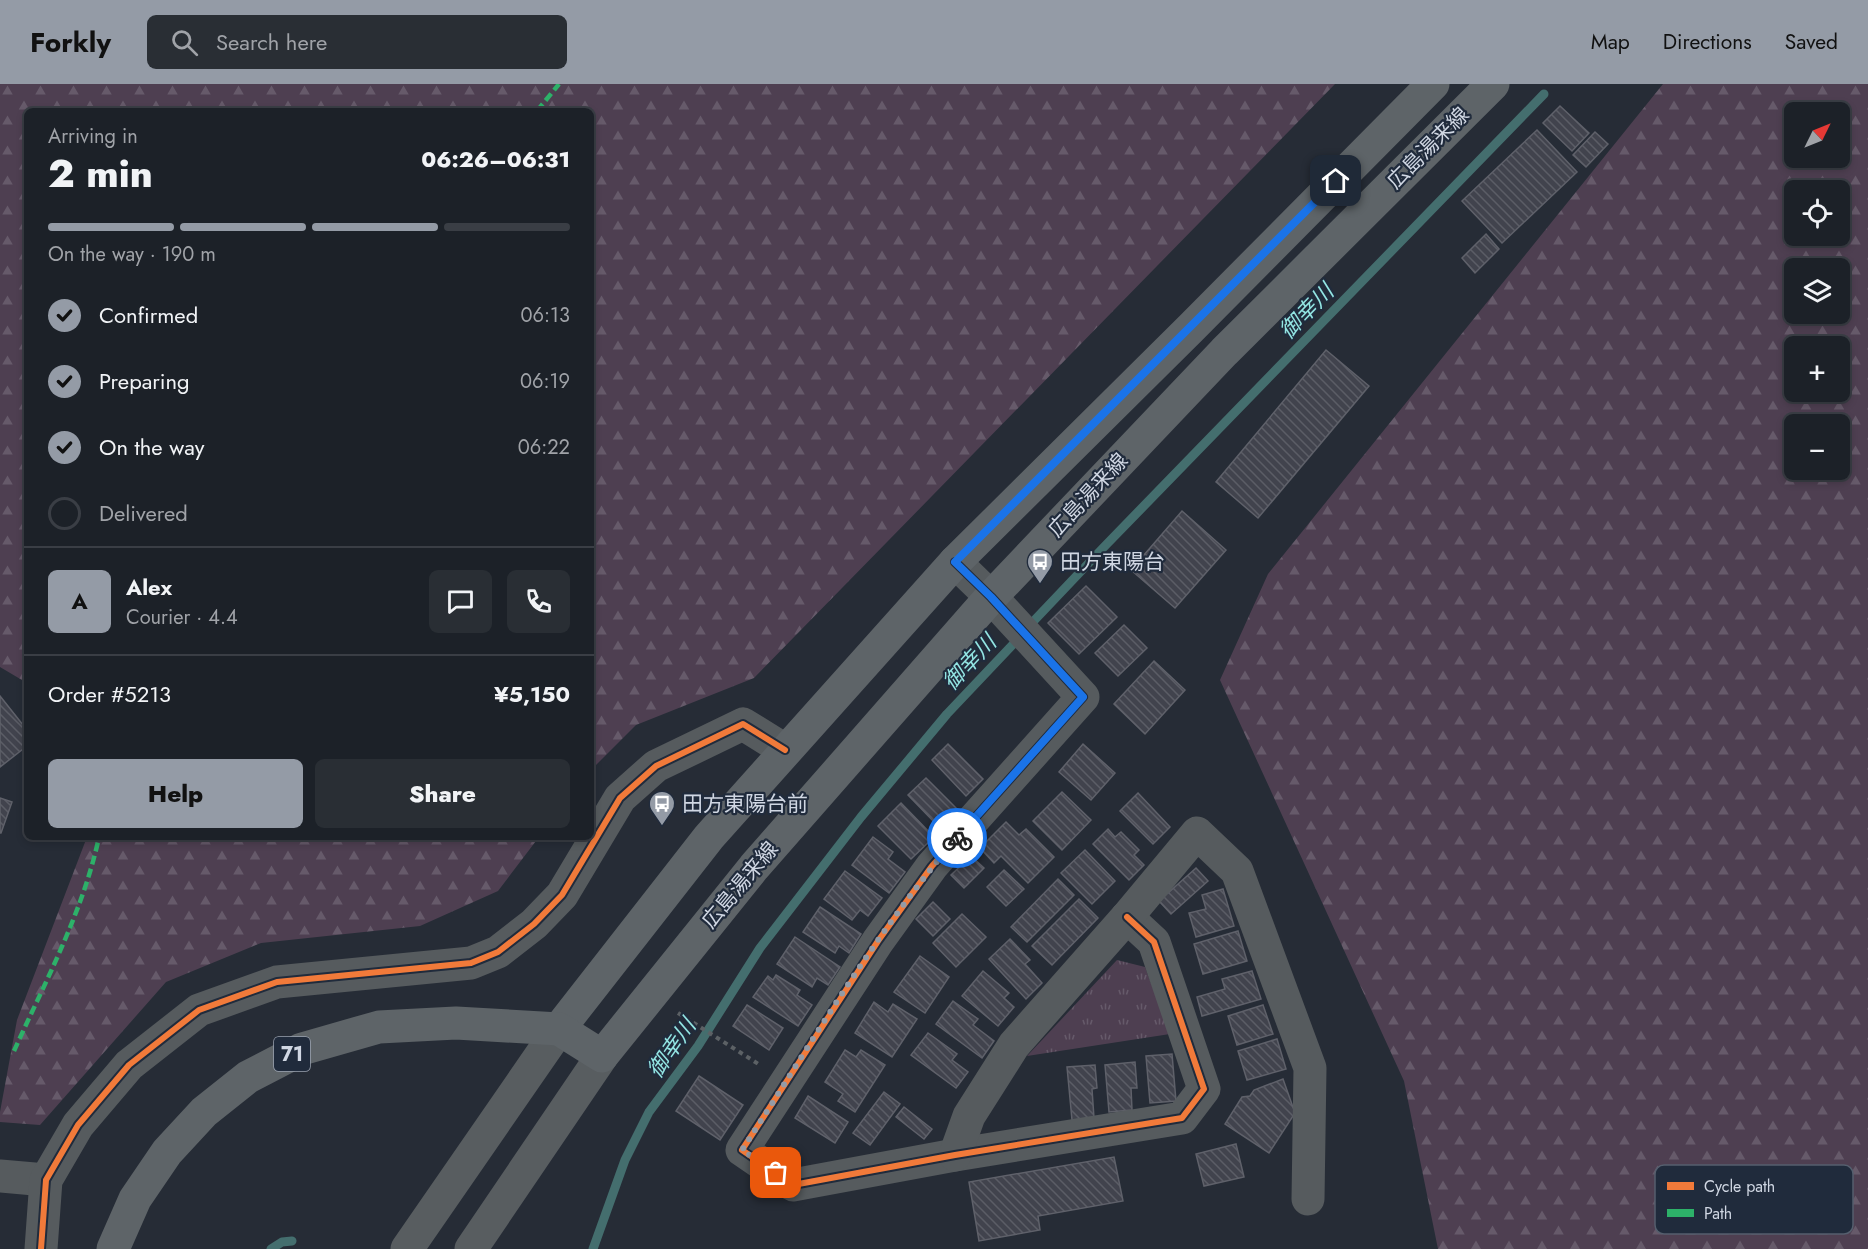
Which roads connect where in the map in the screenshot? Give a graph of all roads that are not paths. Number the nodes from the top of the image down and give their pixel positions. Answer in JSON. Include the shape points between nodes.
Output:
{"nodes":[{"id":1,"x":1433,"y":84,"type":"edge"},
{"id":2,"x":1493,"y":84,"type":"edge"},
{"id":3,"x":955,"y":562,"type":"junction"},
{"id":4,"x":991,"y":597,"type":"junction"},
{"id":5,"x":785,"y":750,"type":"junction"},
{"id":6,"x":1127,"y":917,"type":"junction"},
{"id":7,"x":559,"y":1029,"type":"junction"},
{"id":8,"x":602,"y":1056,"type":"junction"},
{"id":9,"x":955,"y":1155,"type":"junction"},
{"id":10,"x":0,"y":1176,"type":"edge"},
{"id":11,"x":46,"y":1180,"type":"junction"},
{"id":12,"x":1308,"y":1199,"type":"dead end"},
{"id":13,"x":41,"y":1249,"type":"edge"},
{"id":14,"x":113,"y":1249,"type":"edge"},
{"id":15,"x":407,"y":1249,"type":"edge"},
{"id":16,"x":471,"y":1249,"type":"edge"}],
"edges":[{"from":1,"to":3,"type":"main road","name":"広島湯来線"},
{"from":2,"to":4,"type":"main road","name":"広島湯来線","via":[[1224,352]]},
{"from":3,"to":4,"type":"street"},
{"from":3,"to":5,"type":"main road","name":"広島湯来線"},
{"from":4,"to":8,"type":"main road","name":"広島湯来線","via":[[754,867]]},
{"from":4,"to":9,"type":"street","via":[[1083,697],[932,866],[878,940],[742,1150],[793,1185]]},
{"from":5,"to":7,"type":"main road","name":"広島湯来線","via":[[709,837]]},
{"from":5,"to":11,"type":"street","via":[[743,724],[656,766],[620,798],[562,895],[534,924],[498,952],[471,963],[277,982],[199,1010],[129,1065],[78,1125]]},
{"from":6,"to":9,"type":"street","via":[[1014,1045],[969,1116]]},
{"from":6,"to":9,"type":"street","via":[[1154,942],[1204,1089],[1182,1118]]},
{"from":6,"to":12,"type":"street","via":[[1197,833],[1237,871],[1310,1068]]},
{"from":7,"to":8,"type":"main road","number":"71"},
{"from":7,"to":14,"type":"main road","number":"71","via":[[456,1023],[379,1027],[302,1049],[248,1077],[204,1112],[167,1152],[135,1199]]},
{"from":7,"to":15,"type":"street"},
{"from":8,"to":16,"type":"street"},
{"from":10,"to":11,"type":"street"},
{"from":11,"to":13,"type":"street"}]}
